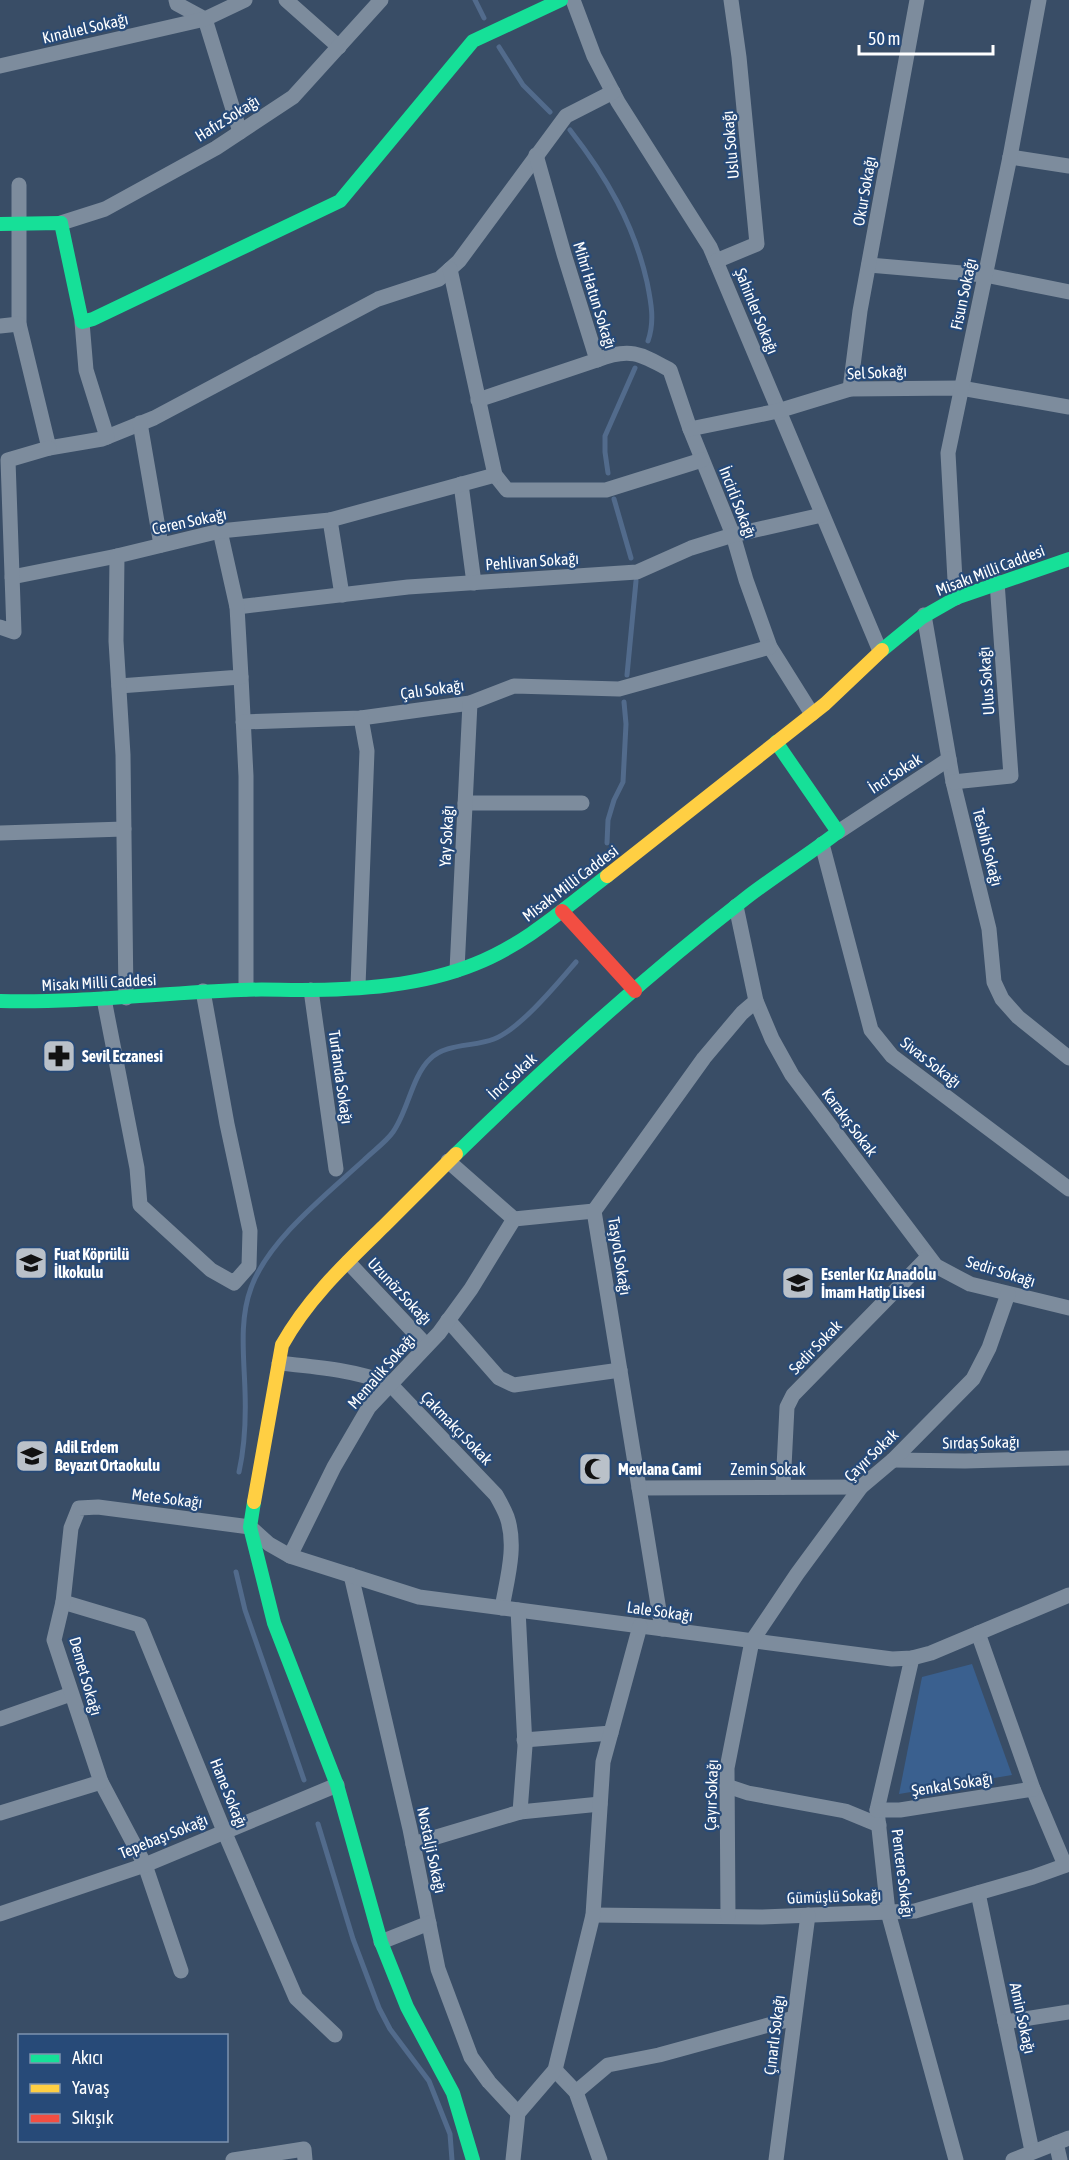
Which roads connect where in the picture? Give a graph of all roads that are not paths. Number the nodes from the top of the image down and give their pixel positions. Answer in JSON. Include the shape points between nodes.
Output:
{"nodes":[{"id":1,"x":176,"y":0,"type":"edge"},
{"id":2,"x":246,"y":0,"type":"edge"},
{"id":3,"x":286,"y":0,"type":"edge"},
{"id":4,"x":381,"y":0,"type":"edge"},
{"id":5,"x":561,"y":0,"type":"edge"},
{"id":6,"x":573,"y":0,"type":"edge"},
{"id":7,"x":730,"y":0,"type":"edge"},
{"id":8,"x":917,"y":0,"type":"edge"},
{"id":9,"x":1038,"y":0,"type":"edge"},
{"id":10,"x":206,"y":19,"type":"junction"},
{"id":11,"x":339,"y":47,"type":"junction"},
{"id":12,"x":0,"y":66,"type":"edge"},
{"id":13,"x":613,"y":92,"type":"junction"},
{"id":14,"x":240,"y":132,"type":"junction"},
{"id":15,"x":536,"y":155,"type":"junction"},
{"id":16,"x":1010,"y":157,"type":"junction"},
{"id":17,"x":1069,"y":166,"type":"edge"},
{"id":18,"x":19,"y":185,"type":"dead end"},
{"id":19,"x":0,"y":224,"type":"edge"},
{"id":20,"x":18,"y":224,"type":"junction"},
{"id":21,"x":61,"y":224,"type":"junction"},
{"id":22,"x":716,"y":261,"type":"junction"},
{"id":23,"x":869,"y":265,"type":"junction"},
{"id":24,"x":450,"y":270,"type":"junction"},
{"id":25,"x":985,"y":275,"type":"junction"},
{"id":26,"x":1069,"y":292,"type":"edge"},
{"id":27,"x":82,"y":322,"type":"junction"},
{"id":28,"x":19,"y":324,"type":"junction"},
{"id":29,"x":0,"y":326,"type":"edge"},
{"id":30,"x":597,"y":360,"type":"junction"},
{"id":31,"x":961,"y":388,"type":"junction"},
{"id":32,"x":850,"y":389,"type":"junction"},
{"id":33,"x":478,"y":400,"type":"junction"},
{"id":34,"x":1069,"y":408,"type":"edge"},
{"id":35,"x":778,"y":411,"type":"junction"},
{"id":36,"x":140,"y":423,"type":"junction"},
{"id":37,"x":690,"y":429,"type":"junction"},
{"id":38,"x":107,"y":437,"type":"junction"},
{"id":39,"x":48,"y":448,"type":"junction"},
{"id":40,"x":4,"y":458,"type":"edge"},
{"id":41,"x":702,"y":460,"type":"junction"},
{"id":42,"x":495,"y":475,"type":"junction"},
{"id":43,"x":461,"y":484,"type":"junction"},
{"id":44,"x":822,"y":515,"type":"junction"},
{"id":45,"x":330,"y":520,"type":"junction"},
{"id":46,"x":220,"y":531,"type":"junction"},
{"id":47,"x":733,"y":535,"type":"junction"},
{"id":48,"x":161,"y":545,"type":"junction"},
{"id":49,"x":117,"y":556,"type":"junction"},
{"id":50,"x":1068,"y":558,"type":"edge"},
{"id":51,"x":12,"y":577,"type":"junction"},
{"id":52,"x":997,"y":582,"type":"junction"},
{"id":53,"x":474,"y":583,"type":"junction"},
{"id":54,"x":342,"y":595,"type":"junction"},
{"id":55,"x":956,"y":598,"type":"junction"},
{"id":56,"x":237,"y":607,"type":"junction"},
{"id":57,"x":924,"y":615,"type":"junction"},
{"id":58,"x":7,"y":629,"type":"edge"},
{"id":59,"x":770,"y":647,"type":"junction"},
{"id":60,"x":880,"y":651,"type":"junction"},
{"id":61,"x":241,"y":677,"type":"junction"},
{"id":62,"x":119,"y":686,"type":"junction"},
{"id":63,"x":470,"y":703,"type":"junction"},
{"id":64,"x":812,"y":714,"type":"junction"},
{"id":65,"x":361,"y":718,"type":"junction"},
{"id":66,"x":243,"y":722,"type":"junction"},
{"id":67,"x":776,"y":742,"type":"junction"},
{"id":68,"x":949,"y":759,"type":"junction"},
{"id":69,"x":953,"y":782,"type":"junction"},
{"id":70,"x":465,"y":803,"type":"junction"},
{"id":71,"x":582,"y":803,"type":"dead end"},
{"id":72,"x":124,"y":829,"type":"junction"},
{"id":73,"x":838,"y":832,"type":"junction"},
{"id":74,"x":0,"y":833,"type":"edge"},
{"id":75,"x":822,"y":844,"type":"junction"},
{"id":76,"x":736,"y":906,"type":"junction"},
{"id":77,"x":562,"y":911,"type":"junction"},
{"id":78,"x":457,"y":970,"type":"junction"},
{"id":79,"x":358,"y":986,"type":"junction"},
{"id":80,"x":246,"y":989,"type":"junction"},
{"id":81,"x":311,"y":990,"type":"junction"},
{"id":82,"x":203,"y":991,"type":"junction"},
{"id":83,"x":635,"y":991,"type":"junction"},
{"id":84,"x":126,"y":998,"type":"junction"},
{"id":85,"x":104,"y":999,"type":"junction"},
{"id":86,"x":0,"y":1001,"type":"edge"},
{"id":87,"x":756,"y":1001,"type":"junction"},
{"id":88,"x":1069,"y":1058,"type":"edge"},
{"id":89,"x":448,"y":1161,"type":"junction"},
{"id":90,"x":336,"y":1169,"type":"dead end"},
{"id":91,"x":1069,"y":1189,"type":"edge"},
{"id":92,"x":594,"y":1211,"type":"junction"},
{"id":93,"x":514,"y":1219,"type":"junction"},
{"id":94,"x":927,"y":1258,"type":"junction"},
{"id":95,"x":348,"y":1262,"type":"junction"},
{"id":96,"x":1008,"y":1294,"type":"junction"},
{"id":97,"x":1069,"y":1308,"type":"edge"},
{"id":98,"x":448,"y":1320,"type":"junction"},
{"id":99,"x":426,"y":1346,"type":"junction"},
{"id":100,"x":279,"y":1363,"type":"junction"},
{"id":101,"x":620,"y":1370,"type":"junction"},
{"id":102,"x":390,"y":1384,"type":"junction"},
{"id":103,"x":1069,"y":1458,"type":"edge"},
{"id":104,"x":893,"y":1460,"type":"junction"},
{"id":105,"x":783,"y":1487,"type":"junction"},
{"id":106,"x":861,"y":1487,"type":"junction"},
{"id":107,"x":639,"y":1488,"type":"junction"},
{"id":108,"x":79,"y":1508,"type":"joint"},
{"id":109,"x":250,"y":1527,"type":"junction"},
{"id":110,"x":290,"y":1556,"type":"junction"},
{"id":111,"x":351,"y":1575,"type":"junction"},
{"id":112,"x":1069,"y":1594,"type":"edge"},
{"id":113,"x":63,"y":1602,"type":"junction"},
{"id":114,"x":502,"y":1608,"type":"junction"},
{"id":115,"x":518,"y":1610,"type":"junction"},
{"id":116,"x":640,"y":1626,"type":"junction"},
{"id":117,"x":662,"y":1629,"type":"junction"},
{"id":118,"x":978,"y":1633,"type":"junction"},
{"id":119,"x":752,"y":1641,"type":"junction"},
{"id":120,"x":912,"y":1658,"type":"junction"},
{"id":121,"x":70,"y":1694,"type":"junction"},
{"id":122,"x":0,"y":1719,"type":"edge"},
{"id":123,"x":611,"y":1733,"type":"junction"},
{"id":124,"x":524,"y":1740,"type":"junction"},
{"id":125,"x":101,"y":1782,"type":"junction"},
{"id":126,"x":337,"y":1785,"type":"junction"},
{"id":127,"x":727,"y":1786,"type":"junction"},
{"id":128,"x":1033,"y":1789,"type":"junction"},
{"id":129,"x":600,"y":1804,"type":"junction"},
{"id":130,"x":520,"y":1812,"type":"junction"},
{"id":131,"x":0,"y":1813,"type":"edge"},
{"id":132,"x":878,"y":1817,"type":"junction"},
{"id":133,"x":224,"y":1831,"type":"junction"},
{"id":134,"x":413,"y":1844,"type":"junction"},
{"id":135,"x":1067,"y":1864,"type":"edge"},
{"id":136,"x":146,"y":1865,"type":"junction"},
{"id":137,"x":978,"y":1893,"type":"junction"},
{"id":138,"x":888,"y":1912,"type":"junction"},
{"id":139,"x":0,"y":1914,"type":"edge"},
{"id":140,"x":593,"y":1915,"type":"junction"},
{"id":141,"x":808,"y":1915,"type":"junction"},
{"id":142,"x":728,"y":1916,"type":"junction"},
{"id":143,"x":429,"y":1923,"type":"junction"},
{"id":144,"x":381,"y":1942,"type":"junction"},
{"id":145,"x":181,"y":1971,"type":"dead end"},
{"id":146,"x":1069,"y":2012,"type":"edge"},
{"id":147,"x":795,"y":2018,"type":"junction"},
{"id":148,"x":1005,"y":2022,"type":"junction"},
{"id":149,"x":335,"y":2035,"type":"dead end"},
{"id":150,"x":555,"y":2070,"type":"junction"},
{"id":151,"x":576,"y":2092,"type":"junction"},
{"id":152,"x":518,"y":2113,"type":"junction"},
{"id":153,"x":1062,"y":2140,"type":"edge"},
{"id":154,"x":1032,"y":2151,"type":"junction"},
{"id":155,"x":233,"y":2160,"type":"edge"},
{"id":156,"x":305,"y":2160,"type":"edge"},
{"id":157,"x":472,"y":2160,"type":"edge"},
{"id":158,"x":513,"y":2160,"type":"edge"},
{"id":159,"x":600,"y":2160,"type":"edge"},
{"id":160,"x":776,"y":2160,"type":"edge"},
{"id":161,"x":956,"y":2160,"type":"edge"},
{"id":162,"x":1013,"y":2160,"type":"edge"},
{"id":163,"x":1060,"y":2160,"type":"edge"}],
"edges":[{"from":1,"to":10,"type":"street"},
{"from":2,"to":10,"type":"street","name":"Kınalıel Sokağı"},
{"from":3,"to":11,"type":"street"},
{"from":4,"to":11,"type":"street","name":"Hafız Sokağı"},
{"from":5,"to":27,"type":"street","via":[[473,41],[340,201]]},
{"from":6,"to":13,"type":"street","name":"Şahinler Sokağı","via":[[594,56]]},
{"from":7,"to":22,"type":"street","name":"Uslu Sokağı","via":[[757,244]]},
{"from":8,"to":23,"type":"street","name":"Okur Sokağı"},
{"from":9,"to":16,"type":"street","name":"Fisun Sokağı"},
{"from":10,"to":12,"type":"street","name":"Kınalıel Sokağı"},
{"from":10,"to":14,"type":"street"},
{"from":11,"to":14,"type":"street","name":"Hafız Sokağı","via":[[293,98]]},
{"from":13,"to":15,"type":"street","via":[[566,116]]},
{"from":13,"to":22,"type":"street","name":"Şahinler Sokağı"},
{"from":14,"to":21,"type":"street","name":"Hafız Sokağı","via":[[105,209]]},
{"from":15,"to":24,"type":"street"},
{"from":15,"to":30,"type":"street","name":"Mihri Hatun Sokağı"},
{"from":16,"to":17,"type":"street"},
{"from":16,"to":25,"type":"street","name":"Fisun Sokağı"},
{"from":18,"to":20,"type":"street"},
{"from":19,"to":20,"type":"street"},
{"from":20,"to":21,"type":"street"},
{"from":20,"to":28,"type":"street"},
{"from":21,"to":27,"type":"street"},
{"from":22,"to":35,"type":"street","name":"Şahinler Sokağı"},
{"from":23,"to":25,"type":"street"},
{"from":23,"to":32,"type":"street","name":"Okur Sokağı"},
{"from":24,"to":33,"type":"street"},
{"from":24,"to":36,"type":"street","via":[[439,279],[378,299]]},
{"from":25,"to":26,"type":"street"},
{"from":25,"to":31,"type":"street","name":"Fisun Sokağı"},
{"from":27,"to":38,"type":"street","via":[[86,370]]},
{"from":28,"to":29,"type":"street"},
{"from":28,"to":39,"type":"street"},
{"from":30,"to":33,"type":"street","name":"Mihri Hatun Sokağı"},
{"from":30,"to":37,"type":"street","name":"İncirli Sokağı","via":[[615,353],[641,355],[670,370]]},
{"from":31,"to":32,"type":"street","name":"Sel Sokağı"},
{"from":31,"to":34,"type":"street","name":"Sel Sokağı"},
{"from":31,"to":55,"type":"street","name":"Fisun Sokağı","via":[[948,453]]},
{"from":32,"to":35,"type":"street","name":"Sel Sokağı"},
{"from":33,"to":42,"type":"street"},
{"from":35,"to":37,"type":"street","name":"Sel Sokağı"},
{"from":35,"to":44,"type":"street","name":"Şahinler Sokağı"},
{"from":36,"to":38,"type":"street"},
{"from":36,"to":48,"type":"street"},
{"from":37,"to":41,"type":"street","name":"İncirli Sokağı"},
{"from":38,"to":39,"type":"street"},
{"from":39,"to":40,"type":"street"},
{"from":40,"to":51,"type":"street"},
{"from":41,"to":42,"type":"street","via":[[606,490],[507,490]]},
{"from":41,"to":47,"type":"street","name":"İncirli Sokağı"},
{"from":42,"to":43,"type":"street","name":"Ceren Sokağı"},
{"from":43,"to":45,"type":"street","name":"Ceren Sokağı"},
{"from":43,"to":53,"type":"street"},
{"from":44,"to":47,"type":"street","name":"Pehlivan Sokağı"},
{"from":44,"to":60,"type":"street","name":"Şahinler Sokağı"},
{"from":45,"to":46,"type":"street","name":"Ceren Sokağı"},
{"from":45,"to":54,"type":"street"},
{"from":46,"to":48,"type":"street","name":"Ceren Sokağı"},
{"from":46,"to":56,"type":"street"},
{"from":47,"to":53,"type":"street","name":"Pehlivan Sokağı","via":[[637,572]]},
{"from":47,"to":59,"type":"street","name":"İncirli Sokağı"},
{"from":48,"to":49,"type":"street","name":"Ceren Sokağı"},
{"from":49,"to":51,"type":"street","name":"Ceren Sokağı"},
{"from":49,"to":62,"type":"street"},
{"from":50,"to":52,"type":"street","name":"Misakı Milli Caddesi"},
{"from":51,"to":58,"type":"street"},
{"from":52,"to":55,"type":"street","name":"Misakı Milli Caddesi"},
{"from":52,"to":69,"type":"street","name":"Ulus Sokağı","via":[[1011,776]]},
{"from":53,"to":54,"type":"street","name":"Pehlivan Sokağı"},
{"from":54,"to":56,"type":"street","name":"Pehlivan Sokağı"},
{"from":55,"to":57,"type":"street","name":"Misakı Milli Caddesi"},
{"from":56,"to":61,"type":"street"},
{"from":57,"to":60,"type":"street","name":"Misakı Milli Caddesi"},
{"from":57,"to":68,"type":"street","name":"Tesbih Sokağı"},
{"from":59,"to":63,"type":"street","name":"Çalı Sokağı","via":[[619,689],[514,686]]},
{"from":59,"to":64,"type":"street","name":"İncirli Sokağı"},
{"from":60,"to":64,"type":"street","name":"Misakı Milli Caddesi"},
{"from":61,"to":62,"type":"street"},
{"from":61,"to":66,"type":"street"},
{"from":62,"to":72,"type":"street"},
{"from":63,"to":65,"type":"street","name":"Çalı Sokağı"},
{"from":63,"to":70,"type":"street","name":"Yay Sokağı"},
{"from":64,"to":67,"type":"street","name":"Misakı Milli Caddesi"},
{"from":65,"to":66,"type":"street","name":"Çalı Sokağı"},
{"from":65,"to":79,"type":"street","via":[[367,752]]},
{"from":66,"to":80,"type":"street"},
{"from":67,"to":73,"type":"street"},
{"from":67,"to":77,"type":"street","name":"Misakı Milli Caddesi"},
{"from":68,"to":69,"type":"street","name":"Tesbih Sokağı"},
{"from":68,"to":73,"type":"street","name":"İnci Sokak"},
{"from":69,"to":88,"type":"street","name":"Tesbih Sokağı","via":[[988,929],[994,982],[1002,999],[1018,1017]]},
{"from":70,"to":71,"type":"street"},
{"from":70,"to":78,"type":"street","name":"Yay Sokağı"},
{"from":72,"to":74,"type":"street"},
{"from":72,"to":84,"type":"street"},
{"from":73,"to":75,"type":"street","name":"İnci Sokak"},
{"from":75,"to":76,"type":"street","name":"İnci Sokak"},
{"from":75,"to":91,"type":"street","name":"Sivas Sokağı","via":[[871,1030],[880,1044]]},
{"from":76,"to":83,"type":"street","name":"İnci Sokak"},
{"from":76,"to":87,"type":"street"},
{"from":77,"to":78,"type":"street","name":"Misakı Milli Caddesi","via":[[512,945]]},
{"from":77,"to":83,"type":"street"},
{"from":78,"to":79,"type":"street","name":"Misakı Milli Caddesi"},
{"from":79,"to":81,"type":"street","name":"Misakı Milli Caddesi"},
{"from":80,"to":81,"type":"street","name":"Misakı Milli Caddesi"},
{"from":80,"to":82,"type":"street","name":"Misakı Milli Caddesi"},
{"from":81,"to":90,"type":"street","name":"Turfanda Sokağı"},
{"from":82,"to":84,"type":"street","name":"Misakı Milli Caddesi"},
{"from":82,"to":85,"type":"street","via":[[250,1232],[249,1266],[234,1283],[211,1270],[140,1204],[137,1168]]},
{"from":83,"to":89,"type":"street","name":"İnci Sokak"},
{"from":84,"to":85,"type":"street","name":"Misakı Milli Caddesi"},
{"from":85,"to":86,"type":"street","name":"Misakı Milli Caddesi"},
{"from":87,"to":92,"type":"street","name":"Taşyol Sokağı","via":[[704,1058]]},
{"from":87,"to":94,"type":"street","name":"Karakış Sokak","via":[[792,1075]]},
{"from":89,"to":93,"type":"street"},
{"from":89,"to":95,"type":"street","name":"İnci Sokak"},
{"from":92,"to":93,"type":"street"},
{"from":92,"to":101,"type":"street","name":"Taşyol Sokağı"},
{"from":93,"to":98,"type":"street","name":"Memalik Sokağı"},
{"from":94,"to":96,"type":"street","name":"Sedir Sokağı","via":[[970,1284]]},
{"from":94,"to":105,"type":"street","name":"Sedir Sokak","via":[[793,1395],[787,1407]]},
{"from":95,"to":99,"type":"street","name":"Uzunöz Sokağı"},
{"from":95,"to":100,"type":"street","name":"İnci Sokak","via":[[295,1321],[282,1345]]},
{"from":96,"to":97,"type":"street","name":"Sedir Sokağı"},
{"from":96,"to":104,"type":"street","name":"Çayır Sokak","via":[[989,1348],[972,1379]]},
{"from":98,"to":99,"type":"street","name":"Memalik Sokağı"},
{"from":98,"to":101,"type":"street","name":"Uzunöz Sokağı","via":[[499,1378],[514,1385]]},
{"from":99,"to":102,"type":"street","name":"Memalik Sokağı"},
{"from":100,"to":102,"type":"street","name":"Çakmakçı Sokak","via":[[343,1370]]},
{"from":100,"to":109,"type":"street","name":"İnci Sokak"},
{"from":101,"to":107,"type":"street","name":"Taşyol Sokağı"},
{"from":102,"to":110,"type":"street","name":"Memalik Sokağı","via":[[351,1435]]},
{"from":102,"to":114,"type":"street","name":"Çakmakçı Sokak","via":[[496,1495],[507,1517],[511,1552]]},
{"from":103,"to":104,"type":"street","name":"Sırdaş Sokağı"},
{"from":104,"to":106,"type":"street","name":"Çayır Sokak"},
{"from":105,"to":106,"type":"street","name":"Zemin Sokak"},
{"from":105,"to":107,"type":"street","name":"Zemin Sokak"},
{"from":106,"to":119,"type":"street","name":"Çayır Sokak"},
{"from":107,"to":117,"type":"street","name":"Taşyol Sokağı"},
{"from":108,"to":109,"type":"street","name":"Mete Sokağı","via":[[98,1507]]},
{"from":108,"to":113,"type":"street","name":"Demet Sokağı","via":[[70,1528]]},
{"from":109,"to":110,"type":"street","name":"Lale Sokağı"},
{"from":109,"to":126,"type":"street","via":[[274,1623]]},
{"from":110,"to":111,"type":"street","name":"Lale Sokağı"},
{"from":111,"to":114,"type":"street","name":"Lale Sokağı","via":[[419,1597]]},
{"from":111,"to":134,"type":"street","name":"Nostalji Sokağı"},
{"from":112,"to":118,"type":"street","name":"Lale Sokağı"},
{"from":113,"to":121,"type":"street","name":"Demet Sokağı","via":[[54,1640]]},
{"from":113,"to":133,"type":"street","name":"Hane Sokağı","via":[[140,1625]]},
{"from":114,"to":115,"type":"street","name":"Lale Sokağı"},
{"from":115,"to":116,"type":"street","name":"Lale Sokağı"},
{"from":115,"to":124,"type":"street"},
{"from":116,"to":117,"type":"street","name":"Lale Sokağı"},
{"from":116,"to":123,"type":"street"},
{"from":117,"to":119,"type":"street","name":"Lale Sokağı"},
{"from":118,"to":120,"type":"street","name":"Lale Sokağı"},
{"from":118,"to":128,"type":"street"},
{"from":119,"to":120,"type":"street","name":"Lale Sokağı","via":[[892,1659]]},
{"from":119,"to":127,"type":"street","name":"Çayır Sokağı","via":[[727,1768]]},
{"from":120,"to":132,"type":"street","name":"Pencere Sokağı"},
{"from":121,"to":122,"type":"street"},
{"from":121,"to":125,"type":"street","name":"Demet Sokağı"},
{"from":123,"to":124,"type":"street"},
{"from":123,"to":129,"type":"street","via":[[603,1762]]},
{"from":124,"to":130,"type":"street"},
{"from":125,"to":131,"type":"street"},
{"from":125,"to":136,"type":"street","name":"Demet Sokağı"},
{"from":126,"to":133,"type":"street","name":"Tepebaşı Sokağı"},
{"from":126,"to":144,"type":"street"},
{"from":127,"to":132,"type":"street","name":"Şenkal Sokağı"},
{"from":127,"to":142,"type":"street","name":"Çayır Sokağı"},
{"from":128,"to":132,"type":"street","name":"Şenkal Sokağı"},
{"from":128,"to":135,"type":"street"},
{"from":129,"to":130,"type":"street"},
{"from":129,"to":140,"type":"street"},
{"from":130,"to":134,"type":"street"},
{"from":132,"to":138,"type":"street","name":"Pencere Sokağı"},
{"from":133,"to":136,"type":"street","name":"Tepebaşı Sokağı"},
{"from":133,"to":149,"type":"street","name":"Hane Sokağı","via":[[296,1998]]},
{"from":134,"to":143,"type":"street","name":"Nostalji Sokağı"},
{"from":135,"to":137,"type":"street","name":"Gümüşlü Sokağı"},
{"from":136,"to":139,"type":"street","name":"Tepebaşı Sokağı"},
{"from":136,"to":145,"type":"street","name":"Demet Sokağı"},
{"from":137,"to":138,"type":"street","name":"Gümüşlü Sokağı","via":[[915,1911]]},
{"from":137,"to":148,"type":"street","name":"Amin Sokağı"},
{"from":138,"to":141,"type":"street","name":"Gümüşlü Sokağı"},
{"from":138,"to":161,"type":"street","name":"Pencere Sokağı"},
{"from":140,"to":142,"type":"street","name":"Gümüşlü Sokağı"},
{"from":140,"to":150,"type":"street"},
{"from":141,"to":142,"type":"street","name":"Gümüşlü Sokağı"},
{"from":141,"to":147,"type":"street","name":"Çınarlı Sokağı"},
{"from":143,"to":144,"type":"street"},
{"from":143,"to":152,"type":"street","name":"Nostalji Sokağı","via":[[438,1969],[471,2057]]},
{"from":144,"to":157,"type":"street","via":[[407,2007],[453,2093]]},
{"from":146,"to":148,"type":"street"},
{"from":147,"to":151,"type":"street","via":[[609,2065]]},
{"from":147,"to":160,"type":"street","name":"Çınarlı Sokağı"},
{"from":148,"to":154,"type":"street","name":"Amin Sokağı"},
{"from":150,"to":151,"type":"street"},
{"from":150,"to":152,"type":"street"},
{"from":151,"to":159,"type":"street"},
{"from":152,"to":158,"type":"street"},
{"from":153,"to":154,"type":"street"},
{"from":153,"to":163,"type":"street"},
{"from":154,"to":162,"type":"street"},
{"from":155,"to":156,"type":"street","via":[[304,2149]]}]}
